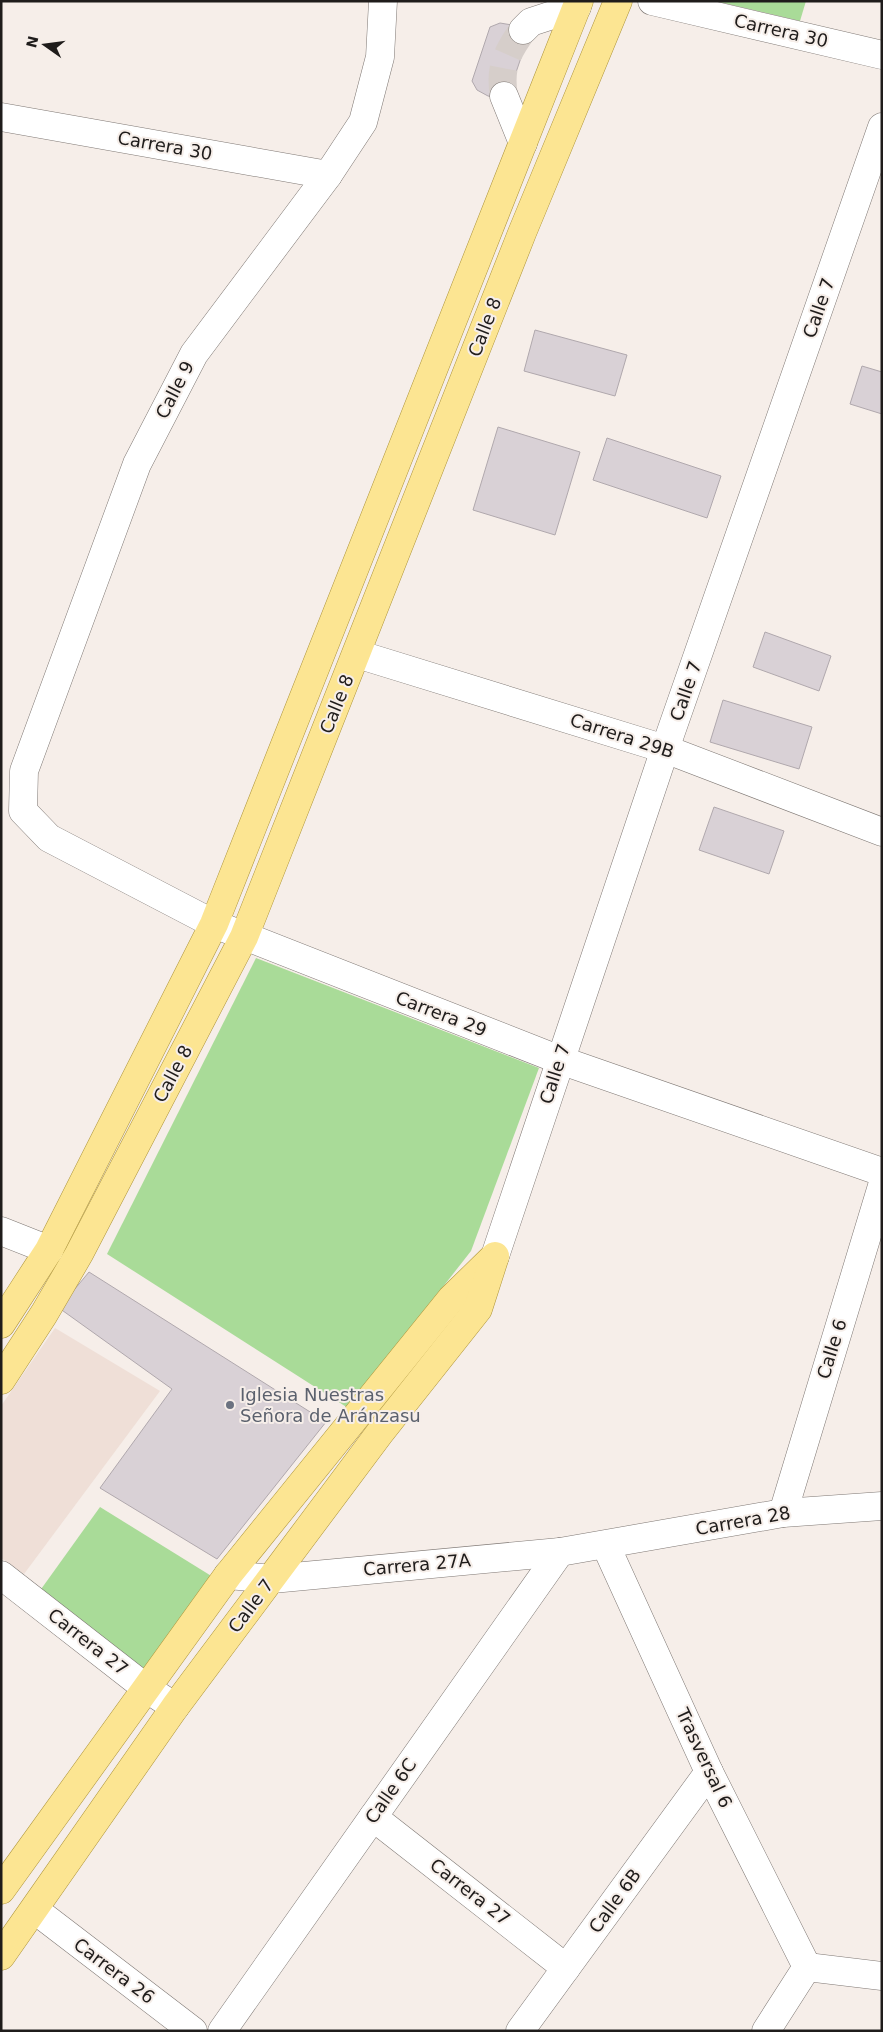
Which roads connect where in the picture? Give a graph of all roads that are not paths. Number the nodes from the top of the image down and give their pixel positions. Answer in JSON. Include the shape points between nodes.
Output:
{"nodes":[{"id":1,"x":383,"y":1,"type":"edge"},
{"id":2,"x":527,"y":1,"type":"edge"},
{"id":3,"x":618,"y":1,"type":"edge"},
{"id":4,"x":652,"y":1,"type":"edge"},
{"id":5,"x":578,"y":4,"type":"edge"},
{"id":6,"x":882,"y":55,"type":"edge"},
{"id":7,"x":504,"y":96,"type":"tunnel mouth"},
{"id":8,"x":1,"y":117,"type":"edge"},
{"id":9,"x":882,"y":127,"type":"edge"},
{"id":10,"x":523,"y":142,"type":"junction"},
{"id":11,"x":328,"y":175,"type":"junction"},
{"id":12,"x":357,"y":654,"type":"junction"},
{"id":13,"x":665,"y":749,"type":"junction"},
{"id":14,"x":23,"y":811,"type":"joint"},
{"id":15,"x":882,"y":832,"type":"edge"},
{"id":16,"x":214,"y":924,"type":"junction"},
{"id":17,"x":244,"y":937,"type":"junction"},
{"id":18,"x":560,"y":1060,"type":"junction"},
{"id":19,"x":882,"y":1172,"type":"edge"},
{"id":20,"x":882,"y":1186,"type":"edge"},
{"id":21,"x":1,"y":1231,"type":"edge"},
{"id":22,"x":49,"y":1250,"type":"junction"},
{"id":23,"x":495,"y":1256,"type":"junction"},
{"id":24,"x":1,"y":1324,"type":"edge"},
{"id":25,"x":1,"y":1380,"type":"edge"},
{"id":26,"x":882,"y":1506,"type":"edge"},
{"id":27,"x":783,"y":1513,"type":"junction"},
{"id":28,"x":606,"y":1546,"type":"junction"},
{"id":29,"x":560,"y":1552,"type":"junction"},
{"id":30,"x":1,"y":1575,"type":"edge"},
{"id":31,"x":228,"y":1575,"type":"junction"},
{"id":32,"x":272,"y":1579,"type":"junction"},
{"id":33,"x":146,"y":1688,"type":"junction"},
{"id":34,"x":175,"y":1708,"type":"junction"},
{"id":35,"x":709,"y":1772,"type":"junction"},
{"id":36,"x":373,"y":1817,"type":"junction"},
{"id":37,"x":1,"y":1890,"type":"edge"},
{"id":38,"x":35,"y":1910,"type":"junction"},
{"id":39,"x":1,"y":1956,"type":"edge"},
{"id":40,"x":566,"y":1968,"type":"junction"},
{"id":41,"x":807,"y":1968,"type":"junction"},
{"id":42,"x":882,"y":1976,"type":"edge"},
{"id":43,"x":193,"y":2031,"type":"edge"},
{"id":44,"x":222,"y":2031,"type":"edge"},
{"id":45,"x":520,"y":2031,"type":"edge"},
{"id":46,"x":766,"y":2031,"type":"edge"}],
"edges":[{"from":1,"to":11,"type":"street","name":"Calle 9","via":[[380,57],[363,122]]},
{"from":2,"to":5,"type":"street","via":[[523,30],[531,22]]},
{"from":3,"to":12,"type":"main road","name":"Calle 8","via":[[522,233]]},
{"from":4,"to":6,"type":"street","name":"Carrera 30"},
{"from":5,"to":10,"type":"main road","name":"Calle 8"},
{"from":7,"to":10,"type":"street"},
{"from":8,"to":11,"type":"street","name":"Carrera 30"},
{"from":9,"to":13,"type":"street","name":"Calle 7"},
{"from":10,"to":16,"type":"main road","name":"Calle 8"},
{"from":11,"to":14,"type":"street","name":"Calle 9","via":[[194,354],[137,464],[24,771]]},
{"from":12,"to":13,"type":"street","name":"Carrera 29B"},
{"from":12,"to":17,"type":"main road","name":"Calle 8"},
{"from":13,"to":15,"type":"street","name":"Carrera 29B"},
{"from":13,"to":18,"type":"street","name":"Calle 7"},
{"from":14,"to":16,"type":"street","name":"Carrera 29","via":[[49,838]]},
{"from":16,"to":17,"type":"street","name":"Carrera 29"},
{"from":16,"to":22,"type":"main road","name":"Calle 8"},
{"from":17,"to":18,"type":"street","name":"Carrera 29"},
{"from":17,"to":25,"type":"main road","name":"Calle 8","via":[[79,1254]]},
{"from":18,"to":19,"type":"street","name":"Carrera 29"},
{"from":18,"to":23,"type":"street","name":"Calle 7"},
{"from":20,"to":27,"type":"street","name":"Calle 6"},
{"from":21,"to":22,"type":"street"},
{"from":22,"to":24,"type":"main road","name":"Calle 8"},
{"from":23,"to":31,"type":"main road","name":"Calle 7","via":[[451,1299]]},
{"from":23,"to":32,"type":"main road","name":"Calle 7","via":[[478,1309],[379,1434]]},
{"from":26,"to":27,"type":"street","name":"Carrera 28"},
{"from":27,"to":28,"type":"street","name":"Carrera 28"},
{"from":28,"to":29,"type":"street","name":"Carrera 27A"},
{"from":28,"to":35,"type":"street","name":"Trasversal 6"},
{"from":29,"to":32,"type":"street","name":"Carrera 27A"},
{"from":29,"to":36,"type":"street","name":"Calle 6C"},
{"from":30,"to":33,"type":"street","name":"Carrera 27"},
{"from":31,"to":32,"type":"street","name":"Carrera 27A"},
{"from":31,"to":33,"type":"main road","name":"Calle 7"},
{"from":32,"to":34,"type":"main road","name":"Calle 7"},
{"from":33,"to":34,"type":"street","name":"Carrera 27"},
{"from":33,"to":37,"type":"main road","name":"Calle 7"},
{"from":34,"to":38,"type":"main road","name":"Calle 7"},
{"from":35,"to":40,"type":"street","name":"Calle 6B"},
{"from":35,"to":41,"type":"street","name":"Trasversal 6"},
{"from":36,"to":40,"type":"street","name":"Carrera 27"},
{"from":36,"to":44,"type":"street","name":"Calle 6C"},
{"from":38,"to":39,"type":"main road","name":"Calle 7"},
{"from":38,"to":43,"type":"street","name":"Carrera 26"},
{"from":40,"to":45,"type":"street","name":"Calle 6B"},
{"from":41,"to":42,"type":"street"},
{"from":41,"to":46,"type":"street"}]}
